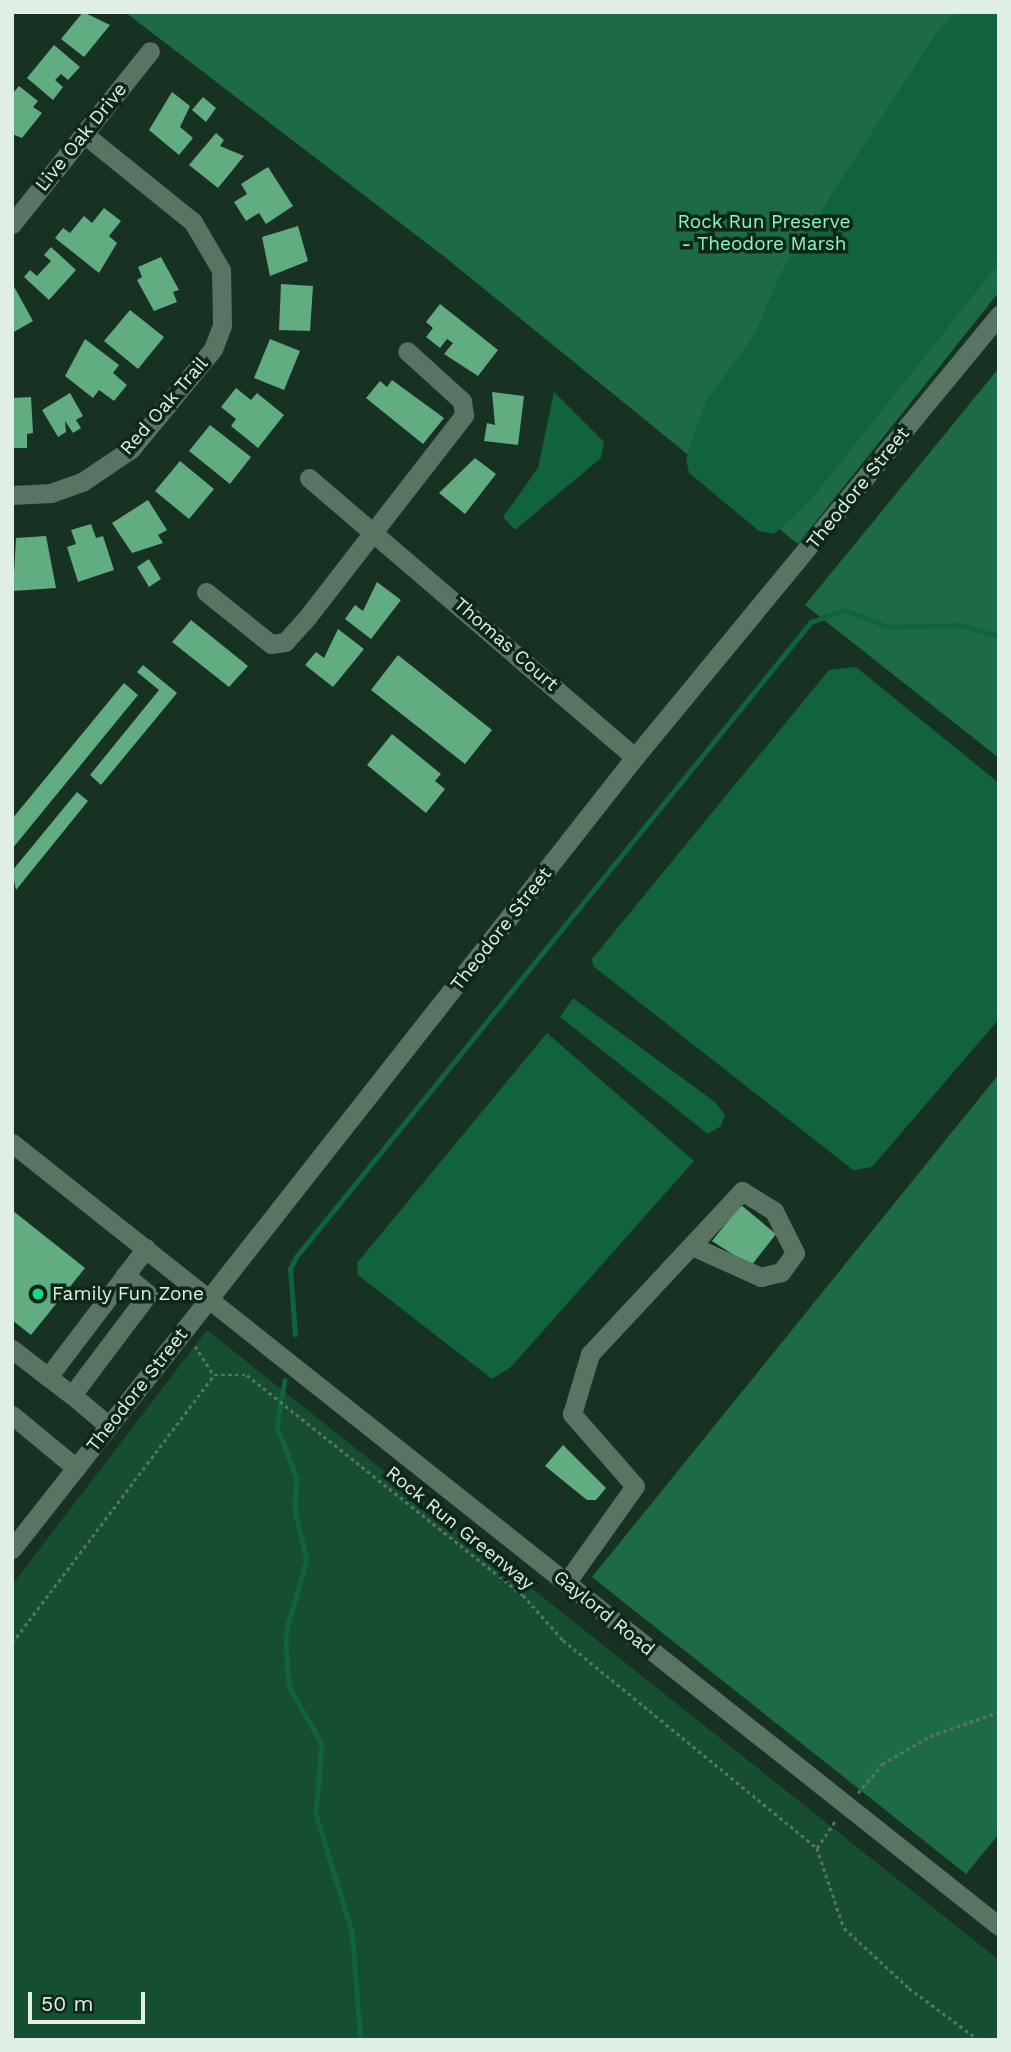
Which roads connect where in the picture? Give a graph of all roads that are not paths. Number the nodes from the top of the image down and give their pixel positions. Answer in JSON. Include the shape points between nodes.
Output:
{"nodes":[{"id":1,"x":150,"y":51,"type":"dead end"},
{"id":2,"x":84,"y":134,"type":"junction"},
{"id":3,"x":12,"y":224,"type":"edge"},
{"id":4,"x":999,"y":315,"type":"edge"},
{"id":5,"x":407,"y":351,"type":"dead end"},
{"id":6,"x":309,"y":478,"type":"dead end"},
{"id":7,"x":12,"y":495,"type":"edge"},
{"id":8,"x":376,"y":531,"type":"junction"},
{"id":9,"x":206,"y":593,"type":"dead end"},
{"id":10,"x":635,"y":757,"type":"junction"},
{"id":11,"x":12,"y":1143,"type":"edge"},
{"id":12,"x":692,"y":1246,"type":"junction"},
{"id":13,"x":146,"y":1248,"type":"junction"},
{"id":14,"x":125,"y":1275,"type":"junction"},
{"id":15,"x":210,"y":1298,"type":"junction"},
{"id":16,"x":12,"y":1349,"type":"edge"},
{"id":17,"x":48,"y":1377,"type":"junction"},
{"id":18,"x":72,"y":1395,"type":"junction"},
{"id":19,"x":12,"y":1415,"type":"edge"},
{"id":20,"x":109,"y":1426,"type":"junction"},
{"id":21,"x":76,"y":1468,"type":"junction"},
{"id":22,"x":12,"y":1549,"type":"edge"},
{"id":23,"x":566,"y":1583,"type":"junction"},
{"id":24,"x":999,"y":1926,"type":"edge"}],
"edges":[{"from":1,"to":2,"type":"street","name":"Live Oak Drive"},
{"from":2,"to":3,"type":"street","name":"Live Oak Drive"},
{"from":2,"to":7,"type":"street","name":"Red Oak Trail","via":[[199,230],[221,271],[222,325],[213,349],[131,450],[82,482],[51,493]]},
{"from":4,"to":10,"type":"street","name":"Theodore Street"},
{"from":5,"to":8,"type":"street","via":[[462,401],[464,415]]},
{"from":6,"to":8,"type":"street","name":"Thomas Court"},
{"from":8,"to":9,"type":"street","via":[[285,642],[271,643]]},
{"from":8,"to":10,"type":"street","name":"Thomas Court"},
{"from":10,"to":15,"type":"street","name":"Theodore Street"},
{"from":11,"to":13,"type":"street","name":"Gaylord Road"},
{"from":12,"to":12,"type":"street","via":[[721,1208],[750,1190],[788,1228],[795,1253],[780,1272],[761,1277]]},
{"from":12,"to":23,"type":"street","via":[[620,1316],[583,1373],[572,1414],[635,1486]]},
{"from":13,"to":14,"type":"street"},
{"from":13,"to":15,"type":"street","name":"Gaylord Road"},
{"from":14,"to":17,"type":"street"},
{"from":14,"to":18,"type":"street","via":[[148,1293]]},
{"from":15,"to":20,"type":"street","name":"Theodore Street"},
{"from":15,"to":23,"type":"street","name":"Gaylord Road"},
{"from":16,"to":17,"type":"street"},
{"from":17,"to":18,"type":"street"},
{"from":18,"to":20,"type":"street"},
{"from":19,"to":21,"type":"street"},
{"from":20,"to":21,"type":"street","name":"Theodore Street"},
{"from":21,"to":22,"type":"street","name":"Theodore Street"},
{"from":23,"to":24,"type":"street","name":"Gaylord Road"}]}
